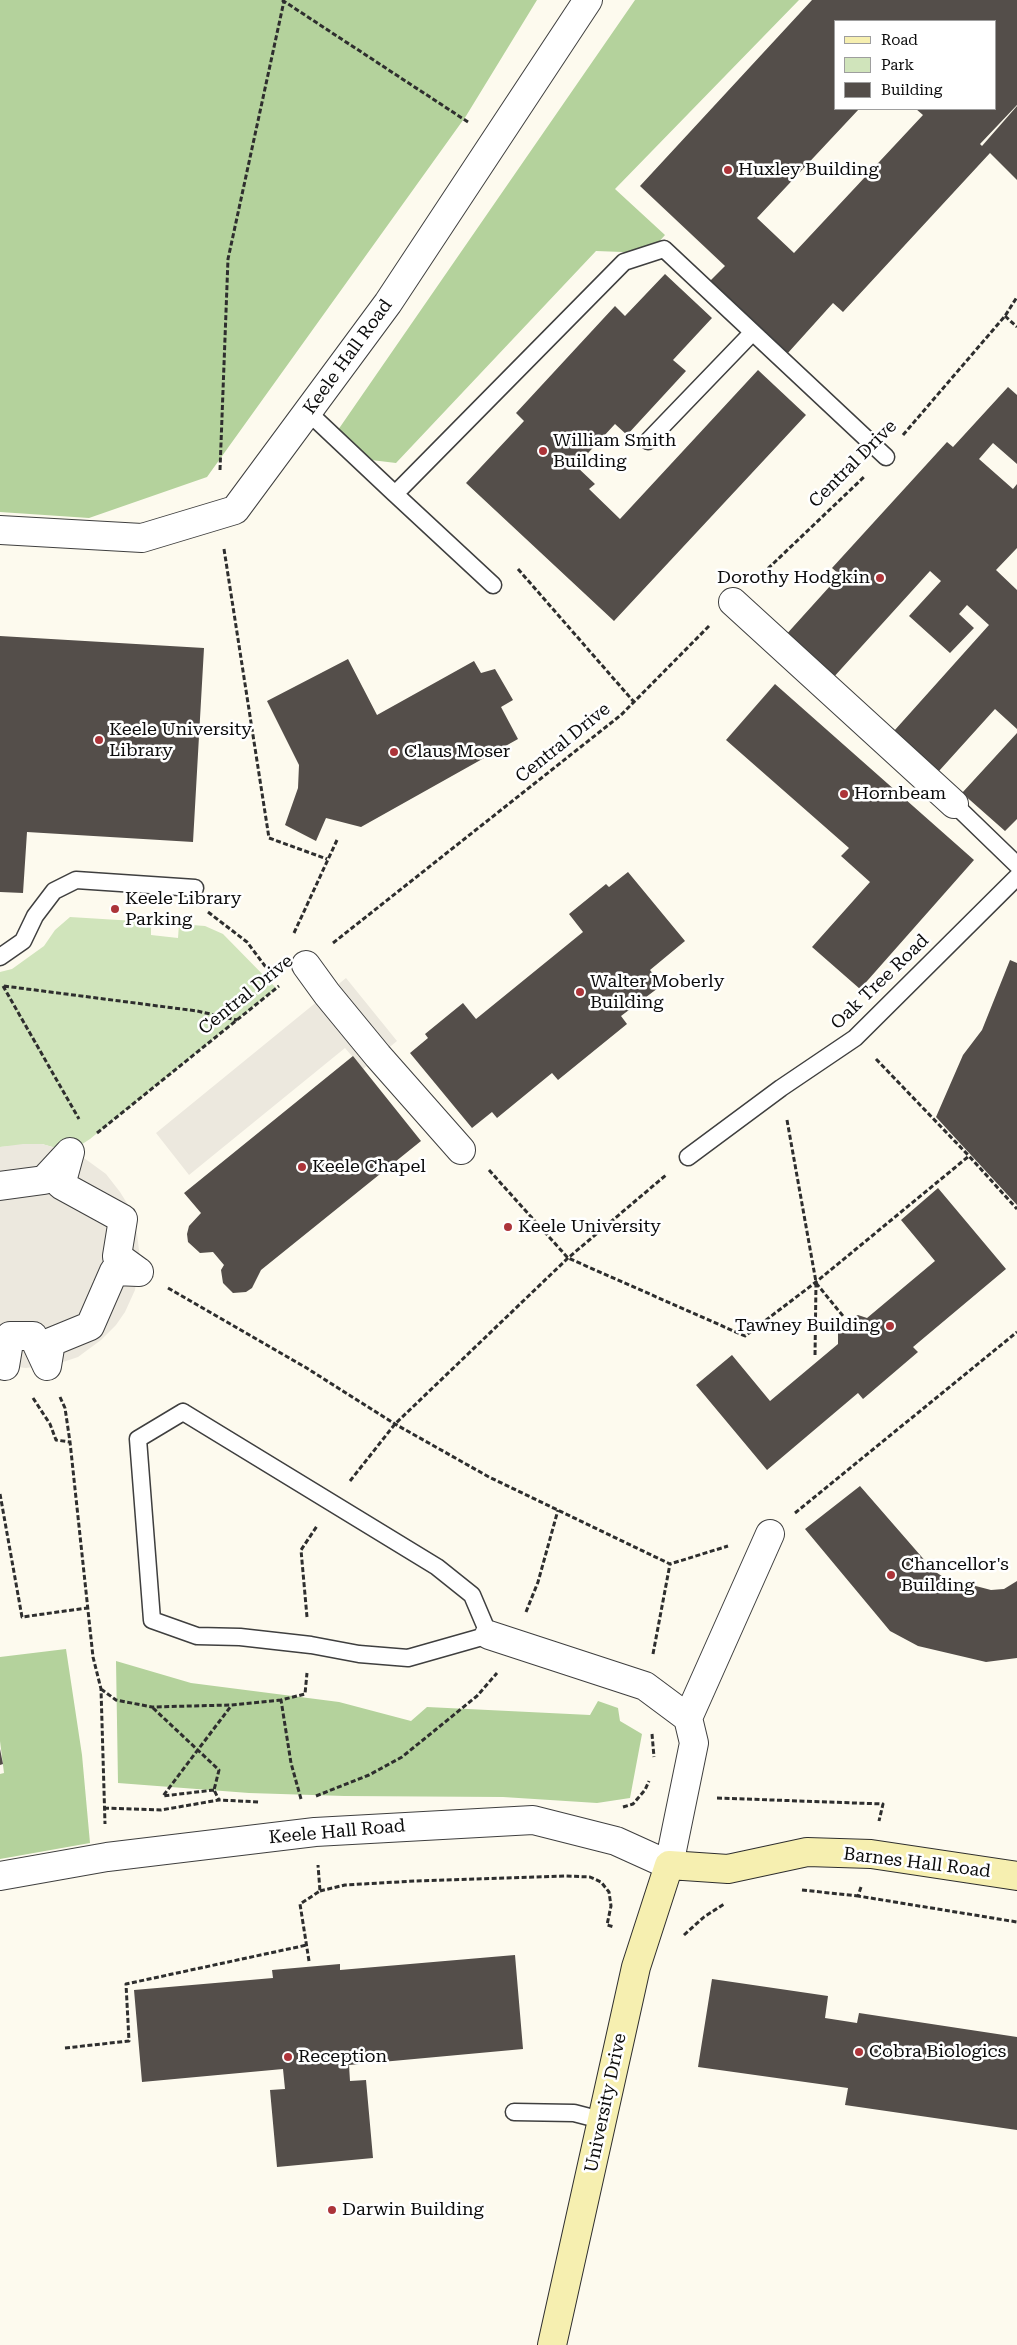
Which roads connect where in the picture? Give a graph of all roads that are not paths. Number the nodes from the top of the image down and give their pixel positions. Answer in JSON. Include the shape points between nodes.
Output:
{"nodes":[{"id":1,"x":588,"y":0,"type":"edge"},
{"id":2,"x":752,"y":333,"type":"junction"},
{"id":3,"x":308,"y":412,"type":"junction"},
{"id":4,"x":648,"y":442,"type":"dead end"},
{"id":5,"x":886,"y":457,"type":"road end"},
{"id":6,"x":395,"y":494,"type":"junction"},
{"id":7,"x":0,"y":530,"type":"edge"},
{"id":8,"x":493,"y":584,"type":"road end"},
{"id":9,"x":733,"y":602,"type":"road end"},
{"id":10,"x":954,"y":804,"type":"joint"},
{"id":11,"x":1017,"y":865,"type":"edge"},
{"id":12,"x":1017,"y":877,"type":"edge"},
{"id":13,"x":195,"y":888,"type":"road end"},
{"id":14,"x":0,"y":957,"type":"edge"},
{"id":15,"x":293,"y":964,"type":"road end"},
{"id":16,"x":462,"y":1150,"type":"road end"},
{"id":17,"x":688,"y":1157,"type":"road end"},
{"id":18,"x":0,"y":1186,"type":"edge"},
{"id":19,"x":0,"y":1350,"type":"edge"},
{"id":20,"x":770,"y":1534,"type":"road end"},
{"id":21,"x":489,"y":1635,"type":"junction"},
{"id":22,"x":688,"y":1718,"type":"junction"},
{"id":23,"x":669,"y":1865,"type":"junction"},
{"id":24,"x":0,"y":1876,"type":"edge"},
{"id":25,"x":1017,"y":1876,"type":"edge"},
{"id":26,"x":514,"y":2112,"type":"dead end"},
{"id":27,"x":601,"y":2120,"type":"junction"},
{"id":28,"x":552,"y":2345,"type":"edge"}],
"edges":[{"from":1,"to":3,"type":"street","name":"Keele Hall Road","via":[[388,303]]},
{"from":2,"to":4,"type":"lane"},
{"from":2,"to":5,"type":"lane"},
{"from":2,"to":6,"type":"lane","via":[[664,249],[624,262]]},
{"from":3,"to":6,"type":"lane"},
{"from":3,"to":7,"type":"street","name":"Keele Hall Road","via":[[234,510],[142,538]]},
{"from":6,"to":8,"type":"lane"},
{"from":9,"to":10,"type":"street"},
{"from":10,"to":11,"type":"lane"},
{"from":12,"to":17,"type":"lane","name":"Oak Tree Road","via":[[855,1038]]},
{"from":13,"to":14,"type":"lane","via":[[76,880],[54,891],[35,916],[23,941]]},
{"from":15,"to":16,"type":"street","via":[[326,994]]},
{"from":18,"to":19,"type":"street","via":[[44,1180],[80,1145],[61,1185],[123,1218],[117,1256],[139,1272],[114,1271],[90,1326],[51,1342],[47,1366],[33,1336],[10,1336],[5,1366]]},
{"from":20,"to":22,"type":"street"},
{"from":21,"to":21,"type":"lane","via":[[472,1595],[437,1567],[183,1412],[138,1439],[152,1620],[197,1636],[240,1637],[408,1658]]},
{"from":21,"to":22,"type":"street","via":[[645,1686]]},
{"from":22,"to":23,"type":"street","via":[[694,1743]]},
{"from":23,"to":24,"type":"street","name":"Keele Hall Road","via":[[616,1840],[533,1820],[315,1832],[107,1857]]},
{"from":23,"to":25,"type":"street","name":"Barnes Hall Road","via":[[728,1869],[807,1852],[871,1854]]},
{"from":23,"to":27,"type":"street","name":"University Drive","via":[[636,1967]]},
{"from":26,"to":27,"type":"lane","via":[[574,2113]]},
{"from":27,"to":28,"type":"street","name":"University Drive"}]}
